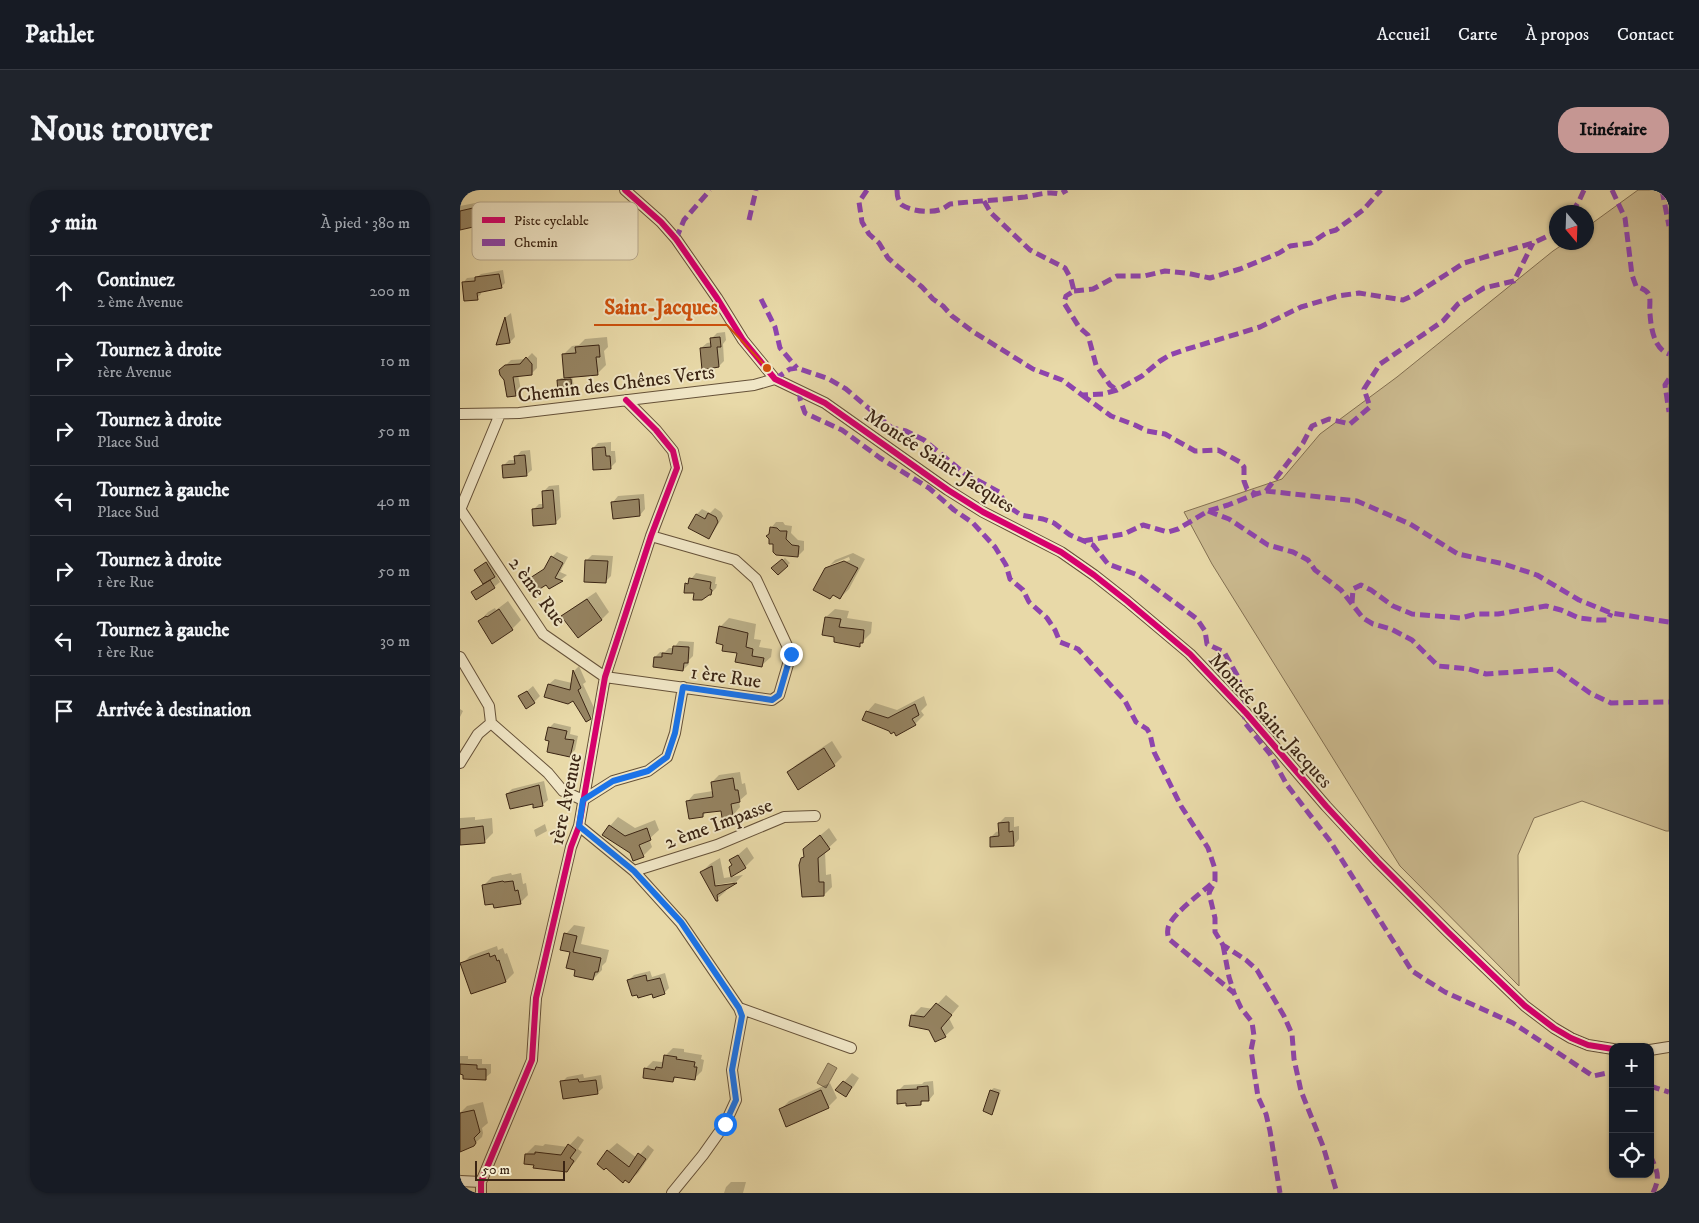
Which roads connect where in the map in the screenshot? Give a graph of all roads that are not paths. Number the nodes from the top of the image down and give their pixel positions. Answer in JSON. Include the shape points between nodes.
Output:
{"nodes":[{"id":1,"x":625,"y":190,"type":"edge"},
{"id":2,"x":774,"y":379,"type":"junction"},
{"id":3,"x":626,"y":400,"type":"junction"},
{"id":4,"x":460,"y":414,"type":"edge"},
{"id":5,"x":500,"y":414,"type":"junction"},
{"id":6,"x":460,"y":510,"type":"edge"},
{"id":7,"x":651,"y":536,"type":"junction"},
{"id":8,"x":460,"y":657,"type":"edge"},
{"id":9,"x":605,"y":677,"type":"junction"},
{"id":10,"x":683,"y":687,"type":"junction"},
{"id":11,"x":491,"y":723,"type":"junction"},
{"id":12,"x":460,"y":763,"type":"edge"},
{"id":13,"x":583,"y":800,"type":"junction"},
{"id":14,"x":815,"y":816,"type":"dead end"},
{"id":15,"x":579,"y":826,"type":"junction"},
{"id":16,"x":634,"y":871,"type":"junction"},
{"id":17,"x":739,"y":1008,"type":"junction"},
{"id":18,"x":1669,"y":1047,"type":"edge"},
{"id":19,"x":850,"y":1048,"type":"dead end"},
{"id":20,"x":1609,"y":1048,"type":"edge"},
{"id":21,"x":1654,"y":1049,"type":"edge"},
{"id":22,"x":460,"y":1181,"type":"edge"},
{"id":23,"x":481,"y":1182,"type":"junction"},
{"id":24,"x":481,"y":1193,"type":"edge"},
{"id":25,"x":672,"y":1193,"type":"edge"}],
"edges":[{"from":1,"to":2,"type":"street","via":[[676,239],[743,340]]},
{"from":2,"to":3,"type":"street","name":"Chemin des Chênes Verts","via":[[754,385]]},
{"from":2,"to":20,"type":"street","name":"Montée Saint-Jacques","via":[[825,403],[948,490],[1061,552],[1120,596],[1190,654],[1377,861],[1525,1006],[1571,1038]]},
{"from":3,"to":5,"type":"street","name":"Chemin des Chênes Verts"},
{"from":3,"to":7,"type":"street","name":"1ère Avenue","via":[[673,451],[677,468]]},
{"from":4,"to":5,"type":"street","name":"Chemin des Chênes Verts"},
{"from":5,"to":6,"type":"street"},
{"from":6,"to":9,"type":"street","name":"2 ème Rue","via":[[543,634]]},
{"from":7,"to":9,"type":"street","name":"1ère Avenue"},
{"from":7,"to":10,"type":"street","name":"1 ère Rue","via":[[735,560],[756,579],[791,654],[779,695],[772,700]]},
{"from":8,"to":11,"type":"street","via":[[489,706]]},
{"from":9,"to":10,"type":"street","name":"1 ère Rue"},
{"from":9,"to":13,"type":"street","name":"1ère Avenue"},
{"from":10,"to":13,"type":"street","via":[[667,757],[648,771],[613,781]]},
{"from":11,"to":12,"type":"street","via":[[478,734]]},
{"from":11,"to":13,"type":"street","via":[[548,773],[563,791]]},
{"from":13,"to":15,"type":"street","name":"1ère Avenue"},
{"from":14,"to":16,"type":"street","name":"2 ème Impasse","via":[[784,817],[717,845]]},
{"from":15,"to":16,"type":"street"},
{"from":15,"to":23,"type":"street","name":"1ère Avenue","via":[[571,847],[536,998],[532,1060]]},
{"from":16,"to":17,"type":"street","via":[[681,922]]},
{"from":17,"to":19,"type":"street"},
{"from":17,"to":25,"type":"street","via":[[742,1016],[732,1070],[736,1100],[725,1124]]},
{"from":18,"to":21,"type":"street"},
{"from":22,"to":23,"type":"street"},
{"from":23,"to":24,"type":"street","name":"1ère Avenue"}]}
